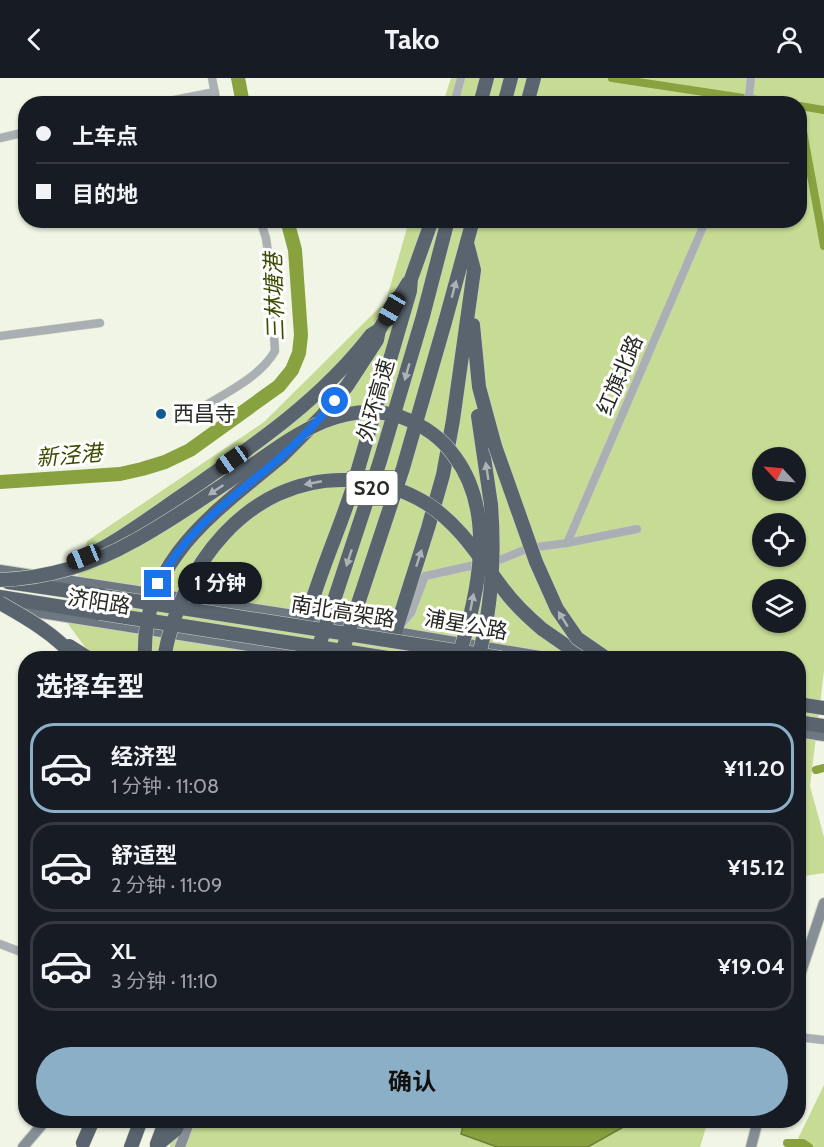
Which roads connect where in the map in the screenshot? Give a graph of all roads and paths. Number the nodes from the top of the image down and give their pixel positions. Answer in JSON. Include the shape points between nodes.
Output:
{"nodes":[{"id":1,"x":213,"y":78,"type":"edge"},
{"id":2,"x":461,"y":78,"type":"edge"},
{"id":3,"x":487,"y":78,"type":"edge"},
{"id":4,"x":511,"y":78,"type":"edge"},
{"id":5,"x":534,"y":79,"type":"edge"},
{"id":6,"x":751,"y":81,"type":"edge"},
{"id":7,"x":215,"y":92,"type":"junction"},
{"id":8,"x":194,"y":96,"type":"edge"},
{"id":9,"x":216,"y":96,"type":"edge"},
{"id":10,"x":456,"y":96,"type":"edge"},
{"id":11,"x":482,"y":96,"type":"edge"},
{"id":12,"x":506,"y":96,"type":"edge"},
{"id":13,"x":529,"y":96,"type":"edge"},
{"id":14,"x":749,"y":96,"type":"edge"},
{"id":15,"x":18,"y":134,"type":"edge"},
{"id":16,"x":0,"y":138,"type":"edge"},
{"id":17,"x":262,"y":228,"type":"edge"},
{"id":18,"x":429,"y":228,"type":"edge"},
{"id":19,"x":446,"y":228,"type":"edge"},
{"id":20,"x":470,"y":228,"type":"edge"},
{"id":21,"x":703,"y":228,"type":"edge"},
{"id":22,"x":467,"y":243,"type":"junction"},
{"id":23,"x":411,"y":279,"type":"junction"},
{"id":24,"x":471,"y":295,"type":"junction"},
{"id":25,"x":100,"y":323,"type":"dead end"},
{"id":26,"x":380,"y":330,"type":"junction"},
{"id":27,"x":0,"y":336,"type":"edge"},
{"id":28,"x":475,"y":364,"type":"junction"},
{"id":29,"x":201,"y":408,"type":"dead end"},
{"id":30,"x":637,"y":529,"type":"dead end"},
{"id":31,"x":567,"y":543,"type":"junction"},
{"id":32,"x":0,"y":571,"type":"edge"},
{"id":33,"x":38,"y":576,"type":"junction"},
{"id":34,"x":0,"y":580,"type":"edge"},
{"id":35,"x":0,"y":597,"type":"edge"},
{"id":36,"x":0,"y":604,"type":"edge"},
{"id":37,"x":308,"y":618,"type":"junction"},
{"id":38,"x":322,"y":621,"type":"junction"},
{"id":39,"x":394,"y":632,"type":"junction"},
{"id":40,"x":59,"y":641,"type":"junction"},
{"id":41,"x":68,"y":651,"type":"edge"},
{"id":42,"x":76,"y":651,"type":"edge"},
{"id":43,"x":145,"y":651,"type":"edge"},
{"id":44,"x":167,"y":651,"type":"edge"},
{"id":45,"x":268,"y":651,"type":"edge"},
{"id":46,"x":298,"y":651,"type":"edge"},
{"id":47,"x":317,"y":651,"type":"edge"},
{"id":48,"x":342,"y":651,"type":"edge"},
{"id":49,"x":343,"y":651,"type":"edge"},
{"id":50,"x":343,"y":651,"type":"edge"},
{"id":51,"x":390,"y":651,"type":"edge"},
{"id":52,"x":456,"y":651,"type":"edge"},
{"id":53,"x":460,"y":651,"type":"edge"},
{"id":54,"x":479,"y":651,"type":"edge"},
{"id":55,"x":505,"y":651,"type":"edge"},
{"id":56,"x":579,"y":651,"type":"edge"},
{"id":57,"x":596,"y":651,"type":"edge"},
{"id":58,"x":806,"y":699,"type":"edge"},
{"id":59,"x":824,"y":702,"type":"edge"},
{"id":60,"x":806,"y":705,"type":"edge"},
{"id":61,"x":824,"y":708,"type":"edge"},
{"id":62,"x":806,"y":723,"type":"edge"},
{"id":63,"x":824,"y":726,"type":"edge"},
{"id":64,"x":806,"y":732,"type":"edge"},
{"id":65,"x":824,"y":735,"type":"edge"},
{"id":66,"x":824,"y":903,"type":"edge"},
{"id":67,"x":0,"y":944,"type":"edge"},
{"id":68,"x":18,"y":951,"type":"edge"},
{"id":69,"x":806,"y":957,"type":"edge"},
{"id":70,"x":806,"y":1038,"type":"edge"},
{"id":71,"x":824,"y":1040,"type":"edge"},
{"id":72,"x":39,"y":1128,"type":"edge"},
{"id":73,"x":90,"y":1128,"type":"edge"},
{"id":74,"x":138,"y":1128,"type":"edge"},
{"id":75,"x":163,"y":1128,"type":"edge"},
{"id":76,"x":177,"y":1128,"type":"edge"},
{"id":77,"x":187,"y":1128,"type":"edge"},
{"id":78,"x":756,"y":1128,"type":"edge"},
{"id":79,"x":83,"y":1143,"type":"dead end"},
{"id":80,"x":157,"y":1146,"type":"edge"},
{"id":81,"x":23,"y":1147,"type":"edge"},
{"id":82,"x":131,"y":1147,"type":"edge"},
{"id":83,"x":180,"y":1147,"type":"edge"},
{"id":84,"x":751,"y":1147,"type":"edge"}],
"edges":[{"from":1,"to":7,"type":"street"},
{"from":2,"to":10,"type":"street"},
{"from":3,"to":11,"type":"highway"},
{"from":4,"to":12,"type":"highway"},
{"from":5,"to":13,"type":"highway"},
{"from":6,"to":14,"type":"street"},
{"from":7,"to":8,"type":"street"},
{"from":7,"to":9,"type":"street"},
{"from":15,"to":16,"type":"street"},
{"from":17,"to":29,"type":"street","via":[[268,249],[275,351],[242,383]]},
{"from":18,"to":23,"type":"highway"},
{"from":19,"to":47,"type":"highway","name":"外环高速","number":"S20","one_way":true,"bridge":true,"via":[[380,461]]},
{"from":20,"to":22,"type":"highway","number":"S20"},
{"from":21,"to":31,"type":"street","name":"红旗北路"},
{"from":22,"to":24,"type":"highway","via":[[474,270]]},
{"from":48,"to":22,"type":"highway","number":"S20","one_way":true,"bridge":true,"via":[[403,468]]},
{"from":23,"to":26,"type":"highway"},
{"from":23,"to":37,"type":"highway","via":[[358,471]]},
{"from":24,"to":28,"type":"highway"},
{"from":39,"to":24,"type":"highway","one_way":true,"via":[[443,475]]},
{"from":25,"to":27,"type":"street"},
{"from":26,"to":33,"type":"highway","bridge":true,"via":[[331,380],[250,448],[129,532]]},
{"from":26,"to":43,"type":"highway","bridge":true,"via":[[369,354],[335,401],[281,457],[210,517],[171,561],[150,609]]},
{"from":54,"to":28,"type":"highway","one_way":true,"bridge":true,"via":[[491,591],[493,548],[491,506],[471,379]]},
{"from":57,"to":28,"type":"highway","one_way":true,"bridge":true,"via":[[577,638],[557,609],[536,562],[495,447]]},
{"from":30,"to":31,"type":"street"},
{"from":31,"to":39,"type":"street","via":[[529,548],[502,560],[425,576],[411,613]]},
{"from":32,"to":37,"type":"main road","name":"济阳路"},
{"from":33,"to":34,"type":"highway","bridge":true},
{"from":53,"to":33,"type":"highway","one_way":true,"bridge":true,"via":[[476,580],[480,531],[475,501],[463,468],[447,446],[416,424],[388,414],[346,414],[316,424],[134,541],[104,557]]},
{"from":34,"to":52,"type":"highway","name":"南北高架路","bridge":true},
{"from":35,"to":49,"type":"highway","name":"南北高架路","bridge":true},
{"from":36,"to":40,"type":"highway","bridge":true},
{"from":36,"to":45,"type":"main road","name":"济阳路"},
{"from":37,"to":38,"type":"main road","name":"浦星公路"},
{"from":37,"to":46,"type":"main road"},
{"from":38,"to":39,"type":"main road","name":"浦星公路"},
{"from":38,"to":50,"type":"main road"},
{"from":39,"to":51,"type":"main road"},
{"from":39,"to":55,"type":"main road","name":"浦星公路"},
{"from":40,"to":41,"type":"highway","bridge":true},
{"from":40,"to":42,"type":"highway","bridge":true},
{"from":56,"to":44,"type":"highway","one_way":true,"bridge":true,"via":[[554,639],[527,617],[466,537],[435,509],[393,488],[342,480],[316,482],[280,493],[249,511],[224,534],[186,592]]},
{"from":58,"to":59,"type":"main road"},
{"from":60,"to":61,"type":"highway"},
{"from":62,"to":63,"type":"highway"},
{"from":64,"to":65,"type":"main road"},
{"from":66,"to":69,"type":"street"},
{"from":67,"to":68,"type":"street"},
{"from":70,"to":71,"type":"street"},
{"from":72,"to":81,"type":"street"},
{"from":73,"to":79,"type":"highway"},
{"from":74,"to":82,"type":"highway"},
{"from":75,"to":80,"type":"highway"},
{"from":76,"to":80,"type":"highway"},
{"from":77,"to":83,"type":"street"},
{"from":78,"to":84,"type":"street"}]}
